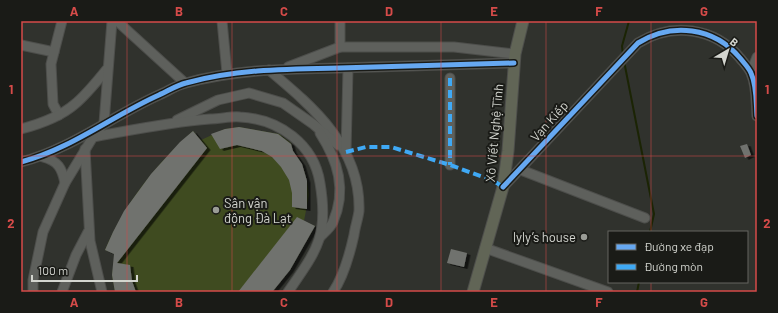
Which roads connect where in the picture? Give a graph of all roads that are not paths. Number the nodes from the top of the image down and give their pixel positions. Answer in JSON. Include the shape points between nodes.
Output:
{"nodes":[{"id":1,"x":62,"y":21,"type":"edge"},
{"id":2,"x":112,"y":21,"type":"edge"},
{"id":3,"x":117,"y":21,"type":"edge"},
{"id":4,"x":222,"y":21,"type":"edge"},
{"id":5,"x":340,"y":21,"type":"edge"},
{"id":6,"x":523,"y":21,"type":"edge"},
{"id":7,"x":21,"y":45,"type":"edge"},
{"id":8,"x":340,"y":47,"type":"junction"},
{"id":9,"x":54,"y":52,"type":"junction"},
{"id":10,"x":757,"y":57,"type":"edge"},
{"id":11,"x":515,"y":58,"type":"junction"},
{"id":12,"x":348,"y":68,"type":"junction"},
{"id":13,"x":281,"y":69,"type":"junction"},
{"id":14,"x":107,"y":70,"type":"junction"},
{"id":15,"x":269,"y":70,"type":"junction"},
{"id":16,"x":751,"y":72,"type":"junction"},
{"id":17,"x":227,"y":73,"type":"junction"},
{"id":18,"x":450,"y":78,"type":"dead end"},
{"id":19,"x":185,"y":83,"type":"junction"},
{"id":20,"x":60,"y":115,"type":"junction"},
{"id":21,"x":757,"y":116,"type":"edge"},
{"id":22,"x":173,"y":122,"type":"junction"},
{"id":23,"x":104,"y":123,"type":"junction"},
{"id":24,"x":313,"y":124,"type":"junction"},
{"id":25,"x":21,"y":130,"type":"edge"},
{"id":26,"x":93,"y":137,"type":"junction"},
{"id":27,"x":85,"y":149,"type":"junction"},
{"id":28,"x":346,"y":152,"type":"junction"},
{"id":29,"x":43,"y":156,"type":"junction"},
{"id":30,"x":21,"y":162,"type":"edge"},
{"id":31,"x":450,"y":165,"type":"dead end"},
{"id":32,"x":521,"y":170,"type":"junction"},
{"id":33,"x":65,"y":183,"type":"junction"},
{"id":34,"x":503,"y":187,"type":"junction"},
{"id":35,"x":644,"y":218,"type":"dead end"},
{"id":36,"x":89,"y":231,"type":"junction"},
{"id":37,"x":321,"y":236,"type":"junction"},
{"id":38,"x":486,"y":248,"type":"junction"},
{"id":39,"x":33,"y":292,"type":"edge"},
{"id":40,"x":62,"y":292,"type":"edge"},
{"id":41,"x":102,"y":292,"type":"edge"},
{"id":42,"x":288,"y":292,"type":"edge"},
{"id":43,"x":333,"y":292,"type":"edge"},
{"id":44,"x":473,"y":292,"type":"edge"},
{"id":45,"x":608,"y":292,"type":"edge"}],
"edges":[{"from":1,"to":9,"type":"street"},
{"from":2,"to":14,"type":"street"},
{"from":3,"to":19,"type":"street"},
{"from":4,"to":17,"type":"street"},
{"from":5,"to":8,"type":"street"},
{"from":6,"to":11,"type":"main road","name":"Xô Viết Nghệ Tĩnh"},
{"from":7,"to":9,"type":"street"},
{"from":8,"to":11,"type":"street","via":[[454,47]]},
{"from":8,"to":13,"type":"street"},
{"from":9,"to":20,"type":"street","via":[[52,94],[53,104]]},
{"from":10,"to":16,"type":"street"},
{"from":11,"to":12,"type":"street"},
{"from":11,"to":34,"type":"main road","name":"Xô Viết Nghệ Tĩnh"},
{"from":12,"to":13,"type":"street"},
{"from":12,"to":28,"type":"street"},
{"from":13,"to":15,"type":"street"},
{"from":14,"to":20,"type":"street","via":[[75,104]]},
{"from":14,"to":23,"type":"street"},
{"from":15,"to":17,"type":"street"},
{"from":15,"to":28,"type":"street","via":[[310,108],[338,138]]},
{"from":16,"to":21,"type":"street"},
{"from":16,"to":32,"type":"street","name":"Vạn Kiếp","via":[[732,49],[706,33],[694,30],[668,30],[654,34],[638,43]]},
{"from":17,"to":19,"type":"street"},
{"from":18,"to":31,"type":"street"},
{"from":19,"to":23,"type":"street"},
{"from":20,"to":25,"type":"street"},
{"from":22,"to":24,"type":"street","via":[[218,100],[249,93],[283,103]]},
{"from":22,"to":26,"type":"street"},
{"from":22,"to":37,"type":"street","via":[[240,117],[272,123],[291,134],[308,150],[319,173],[324,205]]},
{"from":23,"to":26,"type":"street"},
{"from":23,"to":29,"type":"street","via":[[72,143]]},
{"from":24,"to":28,"type":"street"},
{"from":24,"to":37,"type":"street","via":[[332,151],[342,190],[333,223]]},
{"from":26,"to":27,"type":"street"},
{"from":27,"to":33,"type":"street"},
{"from":27,"to":36,"type":"street"},
{"from":28,"to":43,"type":"street","via":[[355,173],[359,212],[351,249]]},
{"from":29,"to":30,"type":"street"},
{"from":29,"to":33,"type":"street","via":[[52,159],[62,170]]},
{"from":32,"to":34,"type":"street","name":"Vạn Kiếp"},
{"from":32,"to":35,"type":"street"},
{"from":33,"to":39,"type":"street","via":[[43,232]]},
{"from":34,"to":38,"type":"main road","name":"Xô Viết Nghệ Tĩnh"},
{"from":36,"to":40,"type":"street","via":[[76,255]]},
{"from":36,"to":41,"type":"street"},
{"from":37,"to":42,"type":"street","via":[[314,253]]},
{"from":38,"to":44,"type":"main road","name":"Xô Viết Nghệ Tĩnh"},
{"from":38,"to":45,"type":"street"}]}
